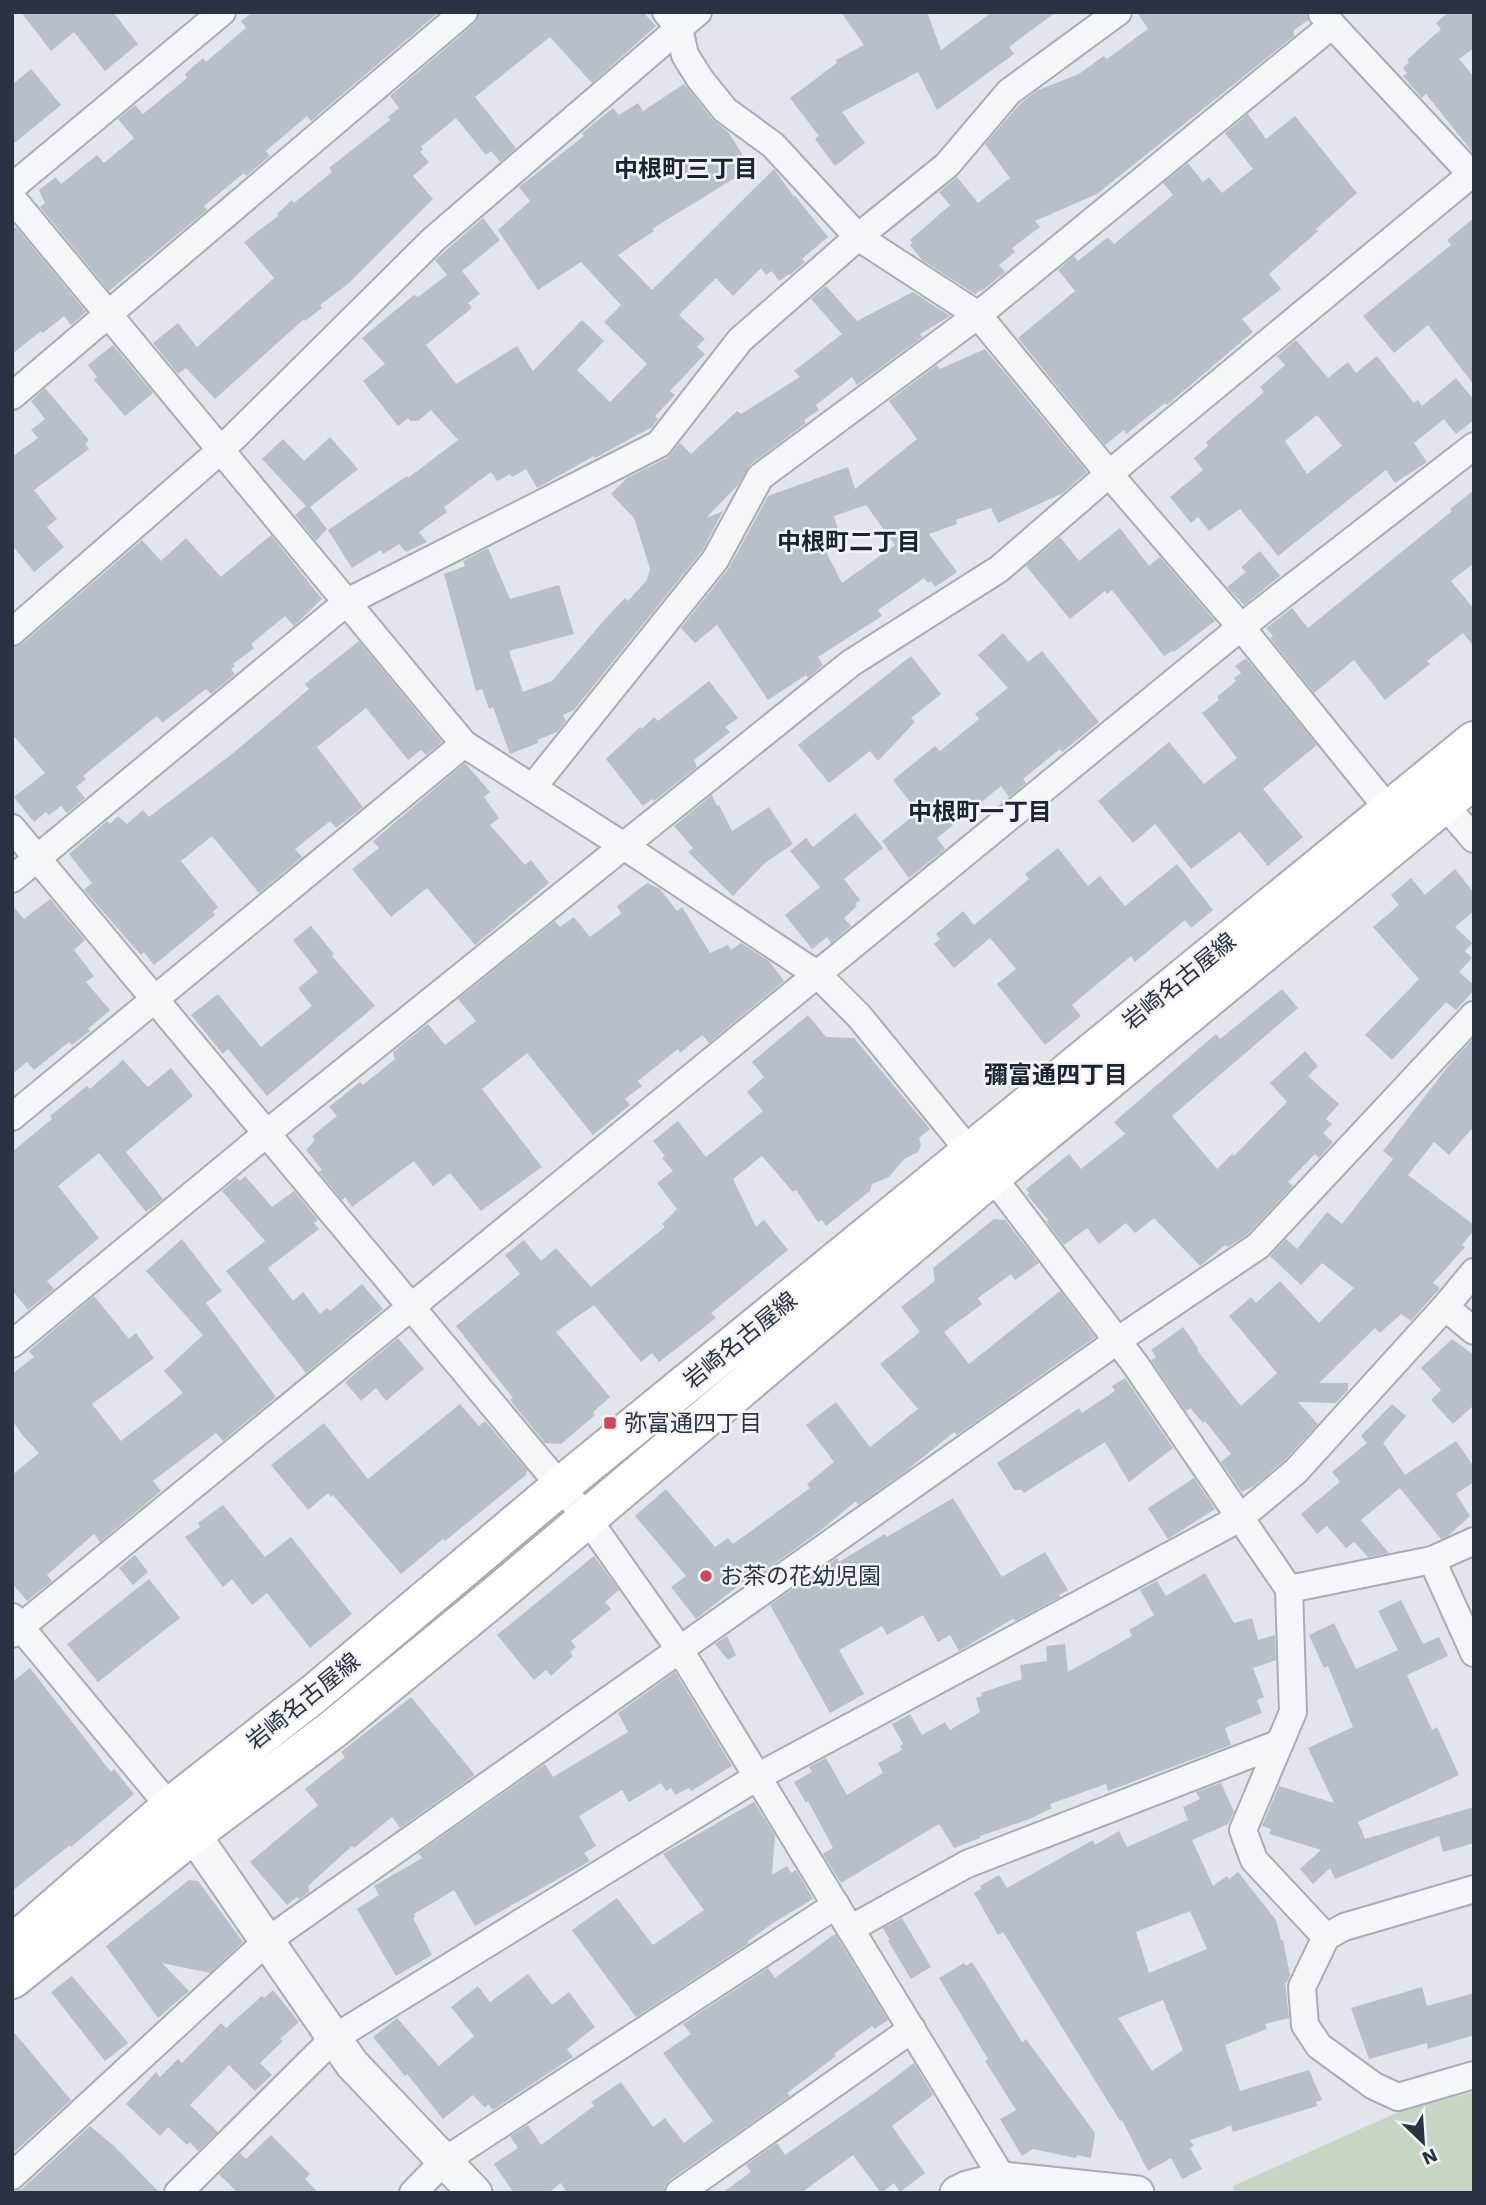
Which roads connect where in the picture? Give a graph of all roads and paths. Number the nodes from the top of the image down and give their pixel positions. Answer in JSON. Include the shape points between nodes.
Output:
{"nodes":[{"id":1,"x":222,"y":12,"type":"edge"},
{"id":2,"x":464,"y":12,"type":"edge"},
{"id":3,"x":1118,"y":12,"type":"edge"},
{"id":4,"x":681,"y":17,"type":"edge"},
{"id":5,"x":1326,"y":18,"type":"edge"},
{"id":6,"x":1473,"y":174,"type":"edge"},
{"id":7,"x":12,"y":187,"type":"edge"},
{"id":8,"x":12,"y":198,"type":"edge"},
{"id":9,"x":858,"y":237,"type":"junction"},
{"id":10,"x":108,"y":314,"type":"junction"},
{"id":11,"x":978,"y":316,"type":"junction"},
{"id":12,"x":12,"y":396,"type":"edge"},
{"id":13,"x":1474,"y":446,"type":"edge"},
{"id":14,"x":221,"y":450,"type":"junction"},
{"id":15,"x":1110,"y":474,"type":"junction"},
{"id":16,"x":347,"y":602,"type":"junction"},
{"id":17,"x":1241,"y":627,"type":"junction"},
{"id":18,"x":12,"y":632,"type":"edge"},
{"id":19,"x":1474,"y":741,"type":"edge"},
{"id":20,"x":464,"y":744,"type":"junction"},
{"id":21,"x":1474,"y":779,"type":"edge"},
{"id":22,"x":533,"y":787,"type":"junction"},
{"id":23,"x":1443,"y":803,"type":"junction"},
{"id":24,"x":1389,"y":810,"type":"junction"},
{"id":25,"x":12,"y":828,"type":"edge"},
{"id":26,"x":1474,"y":839,"type":"edge"},
{"id":27,"x":624,"y":846,"type":"junction"},
{"id":28,"x":37,"y":858,"type":"junction"},
{"id":29,"x":12,"y":878,"type":"edge"},
{"id":30,"x":818,"y":975,"type":"junction"},
{"id":31,"x":156,"y":999,"type":"junction"},
{"id":32,"x":1474,"y":1015,"type":"edge"},
{"id":33,"x":12,"y":1117,"type":"edge"},
{"id":34,"x":267,"y":1133,"type":"junction"},
{"id":35,"x":981,"y":1164,"type":"junction"},
{"id":36,"x":1474,"y":1272,"type":"edge"},
{"id":37,"x":413,"y":1307,"type":"junction"},
{"id":38,"x":1445,"y":1307,"type":"junction"},
{"id":39,"x":1474,"y":1331,"type":"edge"},
{"id":40,"x":1117,"y":1341,"type":"junction"},
{"id":41,"x":12,"y":1344,"type":"edge"},
{"id":42,"x":562,"y":1485,"type":"junction"},
{"id":43,"x":587,"y":1518,"type":"junction"},
{"id":44,"x":1240,"y":1518,"type":"junction"},
{"id":45,"x":1474,"y":1541,"type":"edge"},
{"id":46,"x":1432,"y":1560,"type":"junction"},
{"id":47,"x":1289,"y":1589,"type":"junction"},
{"id":48,"x":15,"y":1626,"type":"edge"},
{"id":49,"x":680,"y":1650,"type":"junction"},
{"id":50,"x":1474,"y":1653,"type":"edge"},
{"id":51,"x":1280,"y":1742,"type":"junction"},
{"id":52,"x":757,"y":1777,"type":"junction"},
{"id":53,"x":181,"y":1821,"type":"junction"},
{"id":54,"x":1474,"y":1889,"type":"edge"},
{"id":55,"x":836,"y":1905,"type":"junction"},
{"id":56,"x":850,"y":1929,"type":"junction"},
{"id":57,"x":1326,"y":1937,"type":"junction"},
{"id":58,"x":267,"y":1941,"type":"junction"},
{"id":59,"x":12,"y":1945,"type":"edge"},
{"id":60,"x":12,"y":1979,"type":"edge"},
{"id":61,"x":912,"y":2029,"type":"junction"},
{"id":62,"x":334,"y":2038,"type":"junction"},
{"id":63,"x":1474,"y":2075,"type":"edge"},
{"id":64,"x":444,"y":2161,"type":"junction"},
{"id":65,"x":12,"y":2176,"type":"edge"},
{"id":66,"x":1003,"y":2179,"type":"junction"},
{"id":67,"x":178,"y":2193,"type":"edge"},
{"id":68,"x":413,"y":2193,"type":"edge"},
{"id":69,"x":475,"y":2193,"type":"edge"},
{"id":70,"x":679,"y":2193,"type":"edge"},
{"id":71,"x":957,"y":2193,"type":"edge"},
{"id":72,"x":1137,"y":2193,"type":"edge"}],
"edges":[{"from":1,"to":7,"type":"street"},
{"from":2,"to":10,"type":"street"},
{"from":3,"to":9,"type":"street","via":[[1009,92],[947,164]]},
{"from":4,"to":9,"type":"street","via":[[685,55],[700,79],[725,110],[773,145]]},
{"from":4,"to":14,"type":"street","via":[[434,239]]},
{"from":5,"to":6,"type":"street"},
{"from":5,"to":11,"type":"street"},
{"from":6,"to":15,"type":"street"},
{"from":8,"to":10,"type":"street"},
{"from":9,"to":11,"type":"street"},
{"from":9,"to":16,"type":"street","via":[[740,340],[659,444]]},
{"from":10,"to":12,"type":"street"},
{"from":10,"to":14,"type":"street"},
{"from":11,"to":15,"type":"street"},
{"from":11,"to":22,"type":"street","via":[[760,477],[715,560]]},
{"from":13,"to":17,"type":"street"},
{"from":14,"to":16,"type":"street"},
{"from":14,"to":18,"type":"street"},
{"from":15,"to":17,"type":"street"},
{"from":15,"to":27,"type":"street","via":[[999,569],[851,663]]},
{"from":16,"to":20,"type":"street"},
{"from":16,"to":28,"type":"street"},
{"from":17,"to":24,"type":"street"},
{"from":17,"to":30,"type":"street"},
{"from":19,"to":24,"type":"main road","name":"岩崎名古屋線"},
{"from":20,"to":22,"type":"street"},
{"from":20,"to":31,"type":"street"},
{"from":21,"to":23,"type":"main road","name":"岩崎名古屋線"},
{"from":22,"to":27,"type":"street"},
{"from":23,"to":26,"type":"street"},
{"from":23,"to":35,"type":"main road","name":"岩崎名古屋線"},
{"from":24,"to":35,"type":"main road","name":"岩崎名古屋線"},
{"from":25,"to":28,"type":"street"},
{"from":27,"to":30,"type":"street"},
{"from":27,"to":34,"type":"street"},
{"from":28,"to":29,"type":"street"},
{"from":28,"to":31,"type":"street"},
{"from":30,"to":35,"type":"street","via":[[859,1016]]},
{"from":30,"to":37,"type":"street"},
{"from":31,"to":33,"type":"street"},
{"from":31,"to":34,"type":"street"},
{"from":32,"to":40,"type":"street","via":[[1258,1246]]},
{"from":34,"to":37,"type":"street"},
{"from":34,"to":41,"type":"street"},
{"from":35,"to":40,"type":"street"},
{"from":35,"to":42,"type":"main road","name":"岩崎名古屋線"},
{"from":35,"to":43,"type":"main road","name":"岩崎名古屋線"},
{"from":36,"to":38,"type":"street"},
{"from":37,"to":42,"type":"street"},
{"from":37,"to":48,"type":"street"},
{"from":38,"to":39,"type":"street"},
{"from":38,"to":44,"type":"street","via":[[1296,1471]]},
{"from":40,"to":44,"type":"street"},
{"from":40,"to":49,"type":"street"},
{"from":42,"to":43,"type":"street"},
{"from":42,"to":53,"type":"main road","name":"岩崎名古屋線","via":[[315,1693]]},
{"from":43,"to":49,"type":"street"},
{"from":43,"to":53,"type":"main road","name":"岩崎名古屋線","via":[[332,1730]]},
{"from":44,"to":47,"type":"street"},
{"from":44,"to":52,"type":"street"},
{"from":45,"to":46,"type":"street"},
{"from":46,"to":47,"type":"street"},
{"from":46,"to":50,"type":"street"},
{"from":47,"to":51,"type":"street","via":[[1293,1712]]},
{"from":48,"to":53,"type":"street"},
{"from":49,"to":52,"type":"street"},
{"from":49,"to":58,"type":"street"},
{"from":51,"to":56,"type":"street","via":[[967,1864]]},
{"from":51,"to":57,"type":"street","via":[[1243,1830],[1254,1860]]},
{"from":52,"to":55,"type":"street"},
{"from":52,"to":62,"type":"street"},
{"from":53,"to":58,"type":"street"},
{"from":53,"to":59,"type":"main road","name":"岩崎名古屋線"},
{"from":53,"to":60,"type":"main road","name":"岩崎名古屋線"},
{"from":54,"to":57,"type":"street","via":[[1344,1927]]},
{"from":55,"to":56,"type":"street"},
{"from":55,"to":64,"type":"street"},
{"from":56,"to":61,"type":"street"},
{"from":57,"to":63,"type":"street","via":[[1303,1987],[1305,2025],[1320,2046],[1374,2086],[1398,2097]]},
{"from":58,"to":62,"type":"street"},
{"from":58,"to":65,"type":"street"},
{"from":61,"to":66,"type":"street"},
{"from":61,"to":70,"type":"street"},
{"from":62,"to":64,"type":"street","via":[[352,2064]]},
{"from":62,"to":67,"type":"street"},
{"from":64,"to":68,"type":"street"},
{"from":64,"to":69,"type":"street"},
{"from":66,"to":71,"type":"street"},
{"from":66,"to":72,"type":"street"}]}
